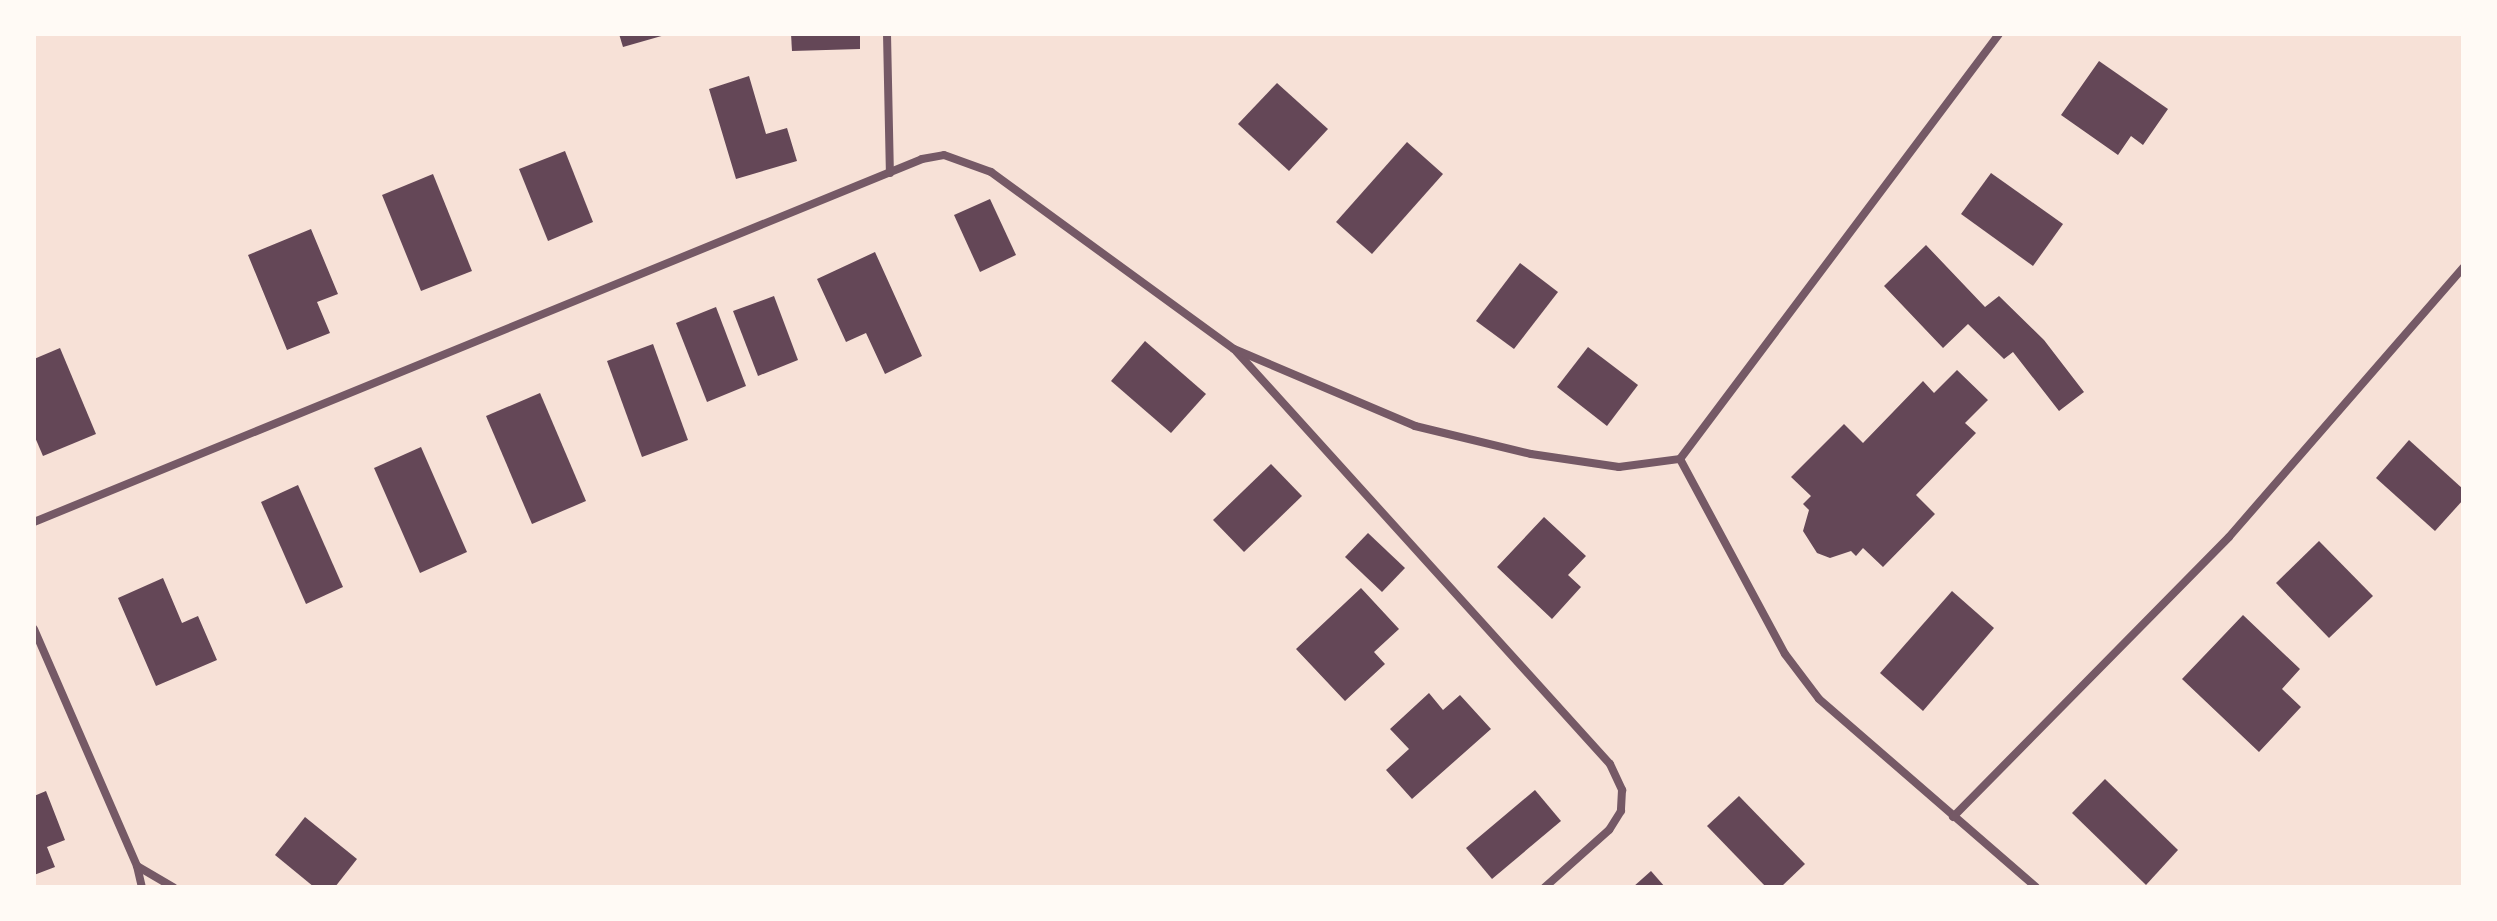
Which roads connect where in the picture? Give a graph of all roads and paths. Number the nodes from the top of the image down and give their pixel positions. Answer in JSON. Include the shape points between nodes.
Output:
{"nodes":[{"id":1,"x":887,"y":34,"type":"edge"},
{"id":2,"x":1999,"y":34,"type":"edge"},
{"id":3,"x":890,"y":173,"type":"junction"},
{"id":4,"x":2463,"y":268,"type":"edge"},
{"id":5,"x":1234,"y":349,"type":"junction"},
{"id":6,"x":1680,"y":459,"type":"junction"},
{"id":7,"x":34,"y":522,"type":"edge"},
{"id":8,"x":34,"y":629,"type":"edge"},
{"id":9,"x":1953,"y":817,"type":"junction"},
{"id":10,"x":137,"y":866,"type":"junction"},
{"id":11,"x":142,"y":887,"type":"edge"},
{"id":12,"x":173,"y":887,"type":"edge"},
{"id":13,"x":1545,"y":887,"type":"edge"},
{"id":14,"x":2036,"y":887,"type":"edge"}],
"edges":[{"from":1,"to":3,"type":"street"},
{"from":2,"to":6,"type":"street"},
{"from":3,"to":5,"type":"street","via":[[944,155],[991,172]]},
{"from":3,"to":7,"type":"street"},
{"from":4,"to":9,"type":"street","via":[[2229,537]]},
{"from":5,"to":6,"type":"street","via":[[1415,426],[1531,454],[1619,467]]},
{"from":5,"to":13,"type":"street","via":[[1610,764],[1622,790],[1621,811],[1609,830]]},
{"from":6,"to":9,"type":"street","via":[[1785,654],[1819,699]]},
{"from":8,"to":10,"type":"street"},
{"from":9,"to":14,"type":"street"},
{"from":10,"to":11,"type":"street"},
{"from":10,"to":12,"type":"street"}]}
